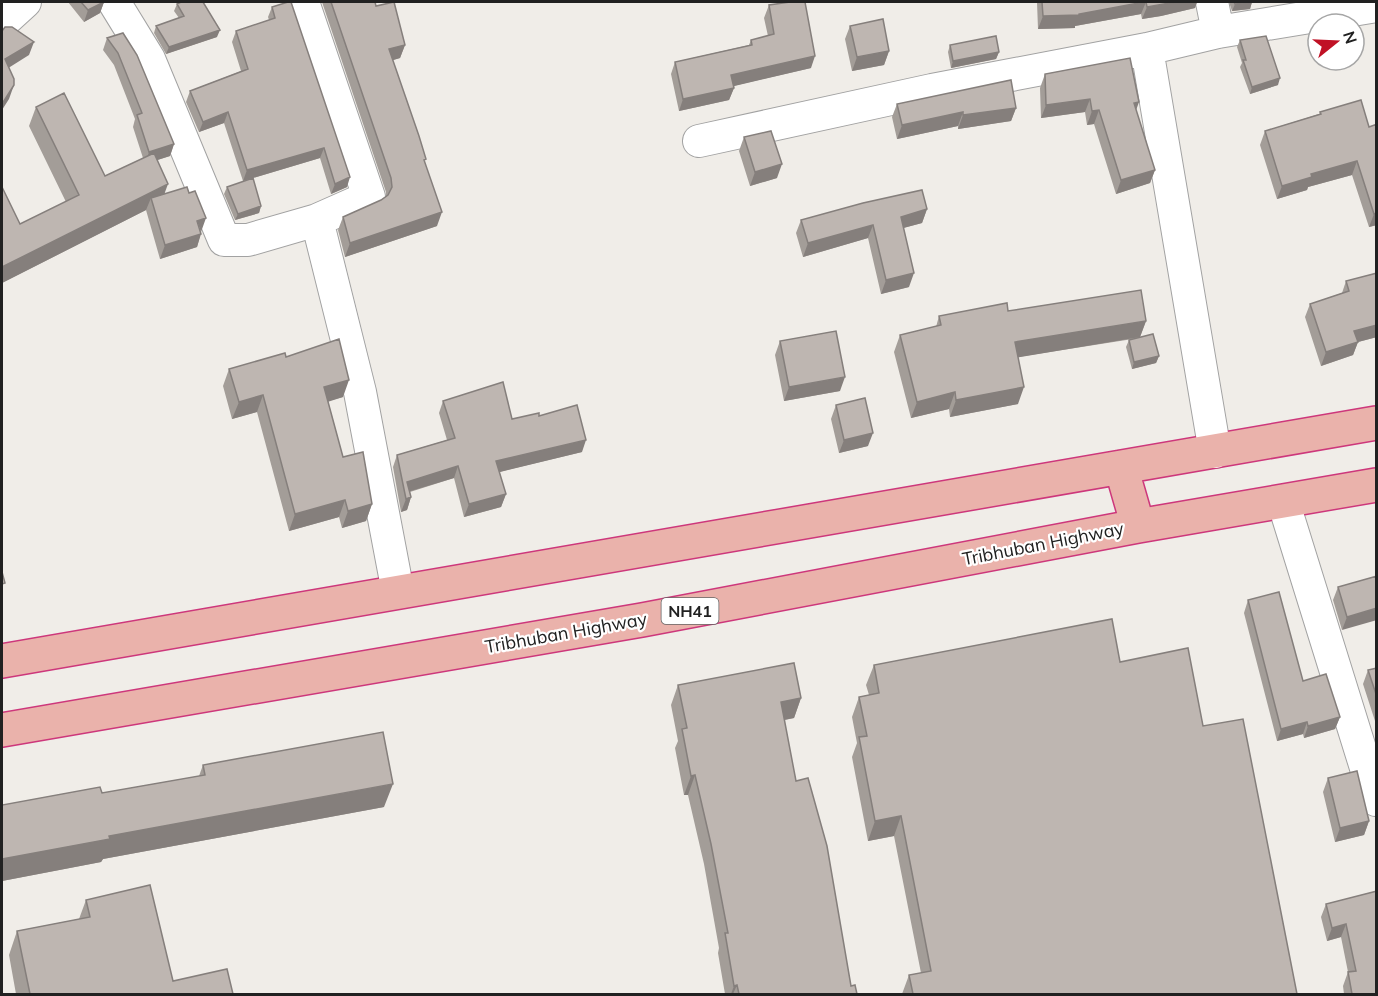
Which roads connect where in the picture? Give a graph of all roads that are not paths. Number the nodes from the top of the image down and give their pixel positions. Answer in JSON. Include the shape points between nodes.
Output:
{"nodes":[{"id":1,"x":25,"y":2,"type":"edge"},
{"id":2,"x":114,"y":2,"type":"edge"},
{"id":3,"x":303,"y":2,"type":"edge"},
{"id":4,"x":1212,"y":2,"type":"edge"},
{"id":5,"x":1377,"y":6,"type":"edge"},
{"id":6,"x":2,"y":23,"type":"edge"},
{"id":7,"x":1218,"y":32,"type":"junction"},
{"id":8,"x":1147,"y":49,"type":"junction"},
{"id":9,"x":699,"y":141,"type":"dead end"},
{"id":10,"x":317,"y":220,"type":"junction"},
{"id":11,"x":1377,"y":423,"type":"edge"},
{"id":12,"x":1215,"y":452,"type":"junction"},
{"id":13,"x":1120,"y":467,"type":"junction"},
{"id":14,"x":1377,"y":485,"type":"edge"},
{"id":15,"x":1283,"y":501,"type":"junction"},
{"id":16,"x":1138,"y":526,"type":"junction"},
{"id":17,"x":398,"y":592,"type":"junction"},
{"id":18,"x":2,"y":661,"type":"edge"},
{"id":19,"x":2,"y":730,"type":"edge"},
{"id":20,"x":1377,"y":801,"type":"edge"}],
"edges":[{"from":1,"to":6,"type":"street"},
{"from":2,"to":10,"type":"street","via":[[149,58],[224,240],[248,240]]},
{"from":3,"to":10,"type":"street","via":[[369,197]]},
{"from":4,"to":7,"type":"street"},
{"from":5,"to":7,"type":"street"},
{"from":7,"to":8,"type":"street"},
{"from":8,"to":9,"type":"street","via":[[932,90]]},
{"from":8,"to":12,"type":"street"},
{"from":10,"to":17,"type":"street","via":[[360,392]]},
{"from":11,"to":12,"type":"highway"},
{"from":12,"to":13,"type":"highway"},
{"from":13,"to":16,"type":"highway"},
{"from":13,"to":17,"type":"highway"},
{"from":14,"to":15,"type":"highway","name":"Tribhuban Highway","number":"NH41"},
{"from":15,"to":16,"type":"highway","name":"Tribhuban Highway","number":"NH41"},
{"from":15,"to":20,"type":"street"},
{"from":16,"to":19,"type":"highway","name":"Tribhuban Highway","number":"NH41","via":[[642,620]]},
{"from":17,"to":18,"type":"highway"}]}
